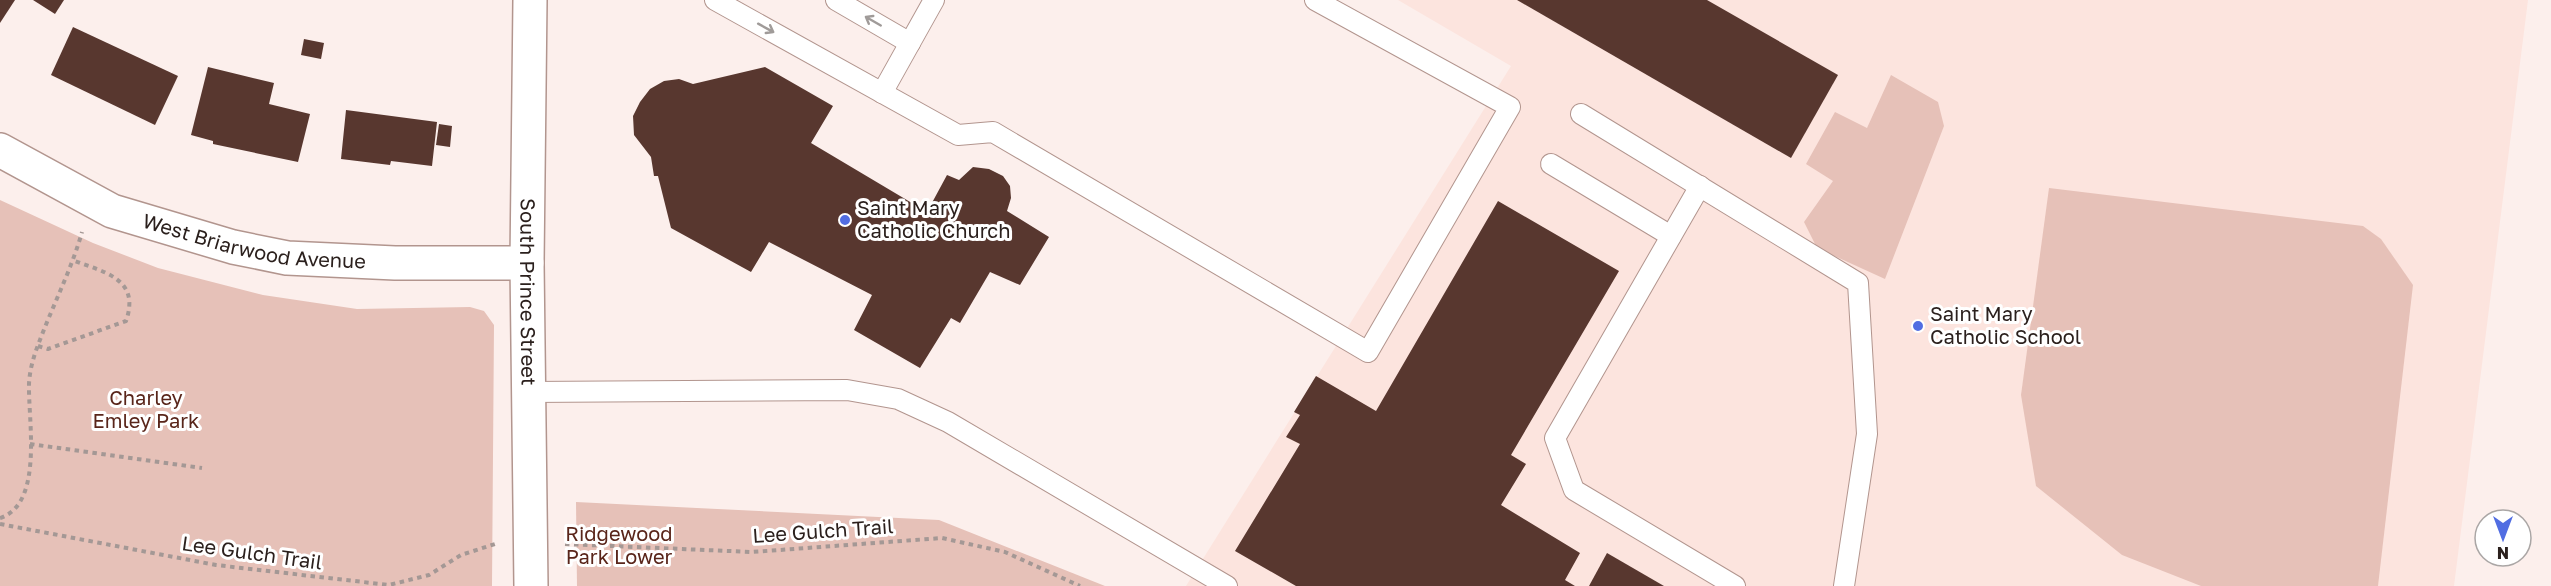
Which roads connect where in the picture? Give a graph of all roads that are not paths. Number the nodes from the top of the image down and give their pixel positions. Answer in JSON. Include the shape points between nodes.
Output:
{"nodes":[{"id":1,"x":530,"y":0,"type":"edge"},
{"id":2,"x":715,"y":0,"type":"edge"},
{"id":3,"x":836,"y":0,"type":"edge"},
{"id":4,"x":934,"y":0,"type":"edge"},
{"id":5,"x":1315,"y":0,"type":"edge"},
{"id":6,"x":910,"y":43,"type":"junction"},
{"id":7,"x":882,"y":93,"type":"junction"},
{"id":8,"x":1581,"y":114,"type":"dead end"},
{"id":9,"x":0,"y":150,"type":"edge"},
{"id":10,"x":1551,"y":164,"type":"dead end"},
{"id":11,"x":1700,"y":186,"type":"junction"},
{"id":12,"x":1671,"y":236,"type":"junction"},
{"id":13,"x":527,"y":263,"type":"junction"},
{"id":14,"x":529,"y":392,"type":"junction"},
{"id":15,"x":531,"y":586,"type":"edge"},
{"id":16,"x":1227,"y":586,"type":"edge"},
{"id":17,"x":1735,"y":586,"type":"edge"},
{"id":18,"x":1844,"y":586,"type":"edge"}],
"edges":[{"from":1,"to":13,"type":"street","name":"South Prince Street"},
{"from":2,"to":7,"type":"lane","one_way":true},
{"from":6,"to":3,"type":"lane","one_way":true},
{"from":4,"to":6,"type":"lane"},
{"from":5,"to":7,"type":"lane","via":[[1510,107],[1368,352],[993,132],[958,135]]},
{"from":6,"to":7,"type":"lane"},
{"from":8,"to":11,"type":"lane"},
{"from":9,"to":13,"type":"street","name":"West Briarwood Avenue","via":[[112,211],[233,248],[287,258]]},
{"from":10,"to":12,"type":"lane"},
{"from":11,"to":12,"type":"lane"},
{"from":11,"to":18,"type":"lane","via":[[1858,283],[1867,434]]},
{"from":12,"to":17,"type":"lane","via":[[1555,438],[1574,490]]},
{"from":13,"to":14,"type":"street","name":"South Prince Street"},
{"from":14,"to":15,"type":"street","name":"South Prince Street"},
{"from":14,"to":16,"type":"lane","via":[[847,390],[898,399],[948,422]]}]}
